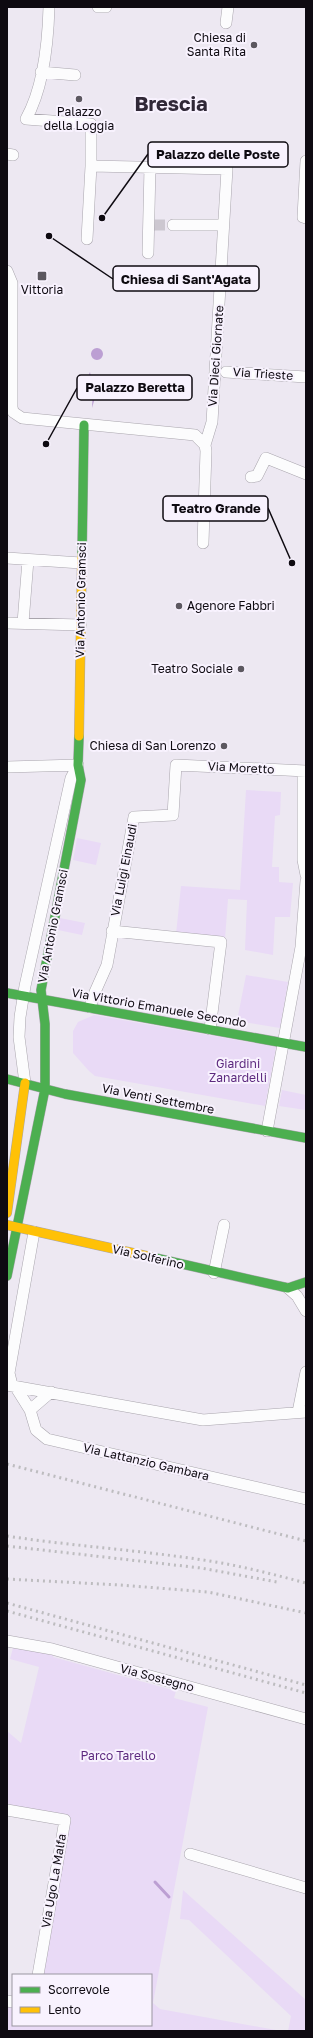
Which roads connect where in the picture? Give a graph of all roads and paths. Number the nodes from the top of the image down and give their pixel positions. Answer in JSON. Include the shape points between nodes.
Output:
{"nodes":[{"id":1,"x":49,"y":7,"type":"edge"},
{"id":2,"x":228,"y":7,"type":"edge"},
{"id":3,"x":226,"y":24,"type":"dead end"},
{"id":4,"x":41,"y":72,"type":"junction"},
{"id":5,"x":75,"y":75,"type":"dead end"},
{"id":6,"x":306,"y":161,"type":"edge"},
{"id":7,"x":91,"y":166,"type":"junction"},
{"id":8,"x":150,"y":167,"type":"junction"},
{"id":9,"x":306,"y":218,"type":"edge"},
{"id":10,"x":173,"y":225,"type":"tunnel mouth"},
{"id":11,"x":224,"y":225,"type":"junction"},
{"id":12,"x":87,"y":239,"type":"dead end"},
{"id":13,"x":148,"y":253,"type":"dead end"},
{"id":14,"x":8,"y":273,"type":"edge"},
{"id":15,"x":9,"y":350,"type":"edge"},
{"id":16,"x":226,"y":372,"type":"dead end"},
{"id":17,"x":303,"y":377,"type":"edge"},
{"id":18,"x":84,"y":425,"type":"junction"},
{"id":19,"x":205,"y":445,"type":"junction"},
{"id":20,"x":306,"y":474,"type":"edge"},
{"id":21,"x":251,"y":477,"type":"dead end"},
{"id":22,"x":203,"y":543,"type":"dead end"},
{"id":23,"x":7,"y":558,"type":"edge"},
{"id":24,"x":28,"y":560,"type":"junction"},
{"id":25,"x":81,"y":563,"type":"junction"},
{"id":26,"x":7,"y":623,"type":"edge"},
{"id":27,"x":23,"y":623,"type":"junction"},
{"id":28,"x":81,"y":625,"type":"junction"},
{"id":29,"x":78,"y":765,"type":"junction"},
{"id":30,"x":176,"y":765,"type":"joint"},
{"id":31,"x":7,"y":767,"type":"edge"},
{"id":32,"x":304,"y":771,"type":"edge"},
{"id":33,"x":306,"y":875,"type":"edge"},
{"id":34,"x":306,"y":881,"type":"edge"},
{"id":35,"x":112,"y":931,"type":"junction"},
{"id":36,"x":7,"y":993,"type":"edge"},
{"id":37,"x":23,"y":996,"type":"junction"},
{"id":38,"x":41,"y":998,"type":"junction"},
{"id":39,"x":90,"y":1007,"type":"junction"},
{"id":40,"x":210,"y":1029,"type":"junction"},
{"id":41,"x":284,"y":1043,"type":"junction"},
{"id":42,"x":306,"y":1047,"type":"edge"},
{"id":43,"x":7,"y":1080,"type":"edge"},
{"id":44,"x":25,"y":1083,"type":"junction"},
{"id":45,"x":45,"y":1089,"type":"junction"},
{"id":46,"x":65,"y":1094,"type":"junction"},
{"id":47,"x":267,"y":1131,"type":"junction"},
{"id":48,"x":306,"y":1138,"type":"edge"},
{"id":49,"x":33,"y":1148,"type":"junction"},
{"id":50,"x":7,"y":1213,"type":"edge"},
{"id":51,"x":7,"y":1225,"type":"edge"},
{"id":52,"x":224,"y":1225,"type":"dead end"},
{"id":53,"x":16,"y":1228,"type":"junction"},
{"id":54,"x":34,"y":1232,"type":"junction"},
{"id":55,"x":214,"y":1272,"type":"junction"},
{"id":56,"x":7,"y":1276,"type":"edge"},
{"id":57,"x":306,"y":1282,"type":"edge"},
{"id":58,"x":288,"y":1288,"type":"junction"},
{"id":59,"x":306,"y":1311,"type":"edge"},
{"id":60,"x":306,"y":1372,"type":"edge"},
{"id":61,"x":11,"y":1385,"type":"edge"},
{"id":62,"x":51,"y":1392,"type":"junction"},
{"id":63,"x":30,"y":1410,"type":"junction"},
{"id":64,"x":302,"y":1412,"type":"edge"},
{"id":65,"x":306,"y":1499,"type":"edge"},
{"id":66,"x":7,"y":1642,"type":"edge"},
{"id":67,"x":306,"y":1719,"type":"edge"},
{"id":68,"x":7,"y":1810,"type":"edge"},
{"id":69,"x":190,"y":1854,"type":"dead end"},
{"id":70,"x":306,"y":1888,"type":"edge"},
{"id":71,"x":38,"y":1974,"type":"edge"}],
"edges":[{"from":1,"to":4,"type":"street"},
{"from":2,"to":3,"type":"street"},
{"from":4,"to":5,"type":"street"},
{"from":4,"to":7,"type":"street","via":[[32,108],[26,119],[91,124]]},
{"from":6,"to":9,"type":"street","via":[[302,217]]},
{"from":7,"to":8,"type":"street"},
{"from":7,"to":12,"type":"street"},
{"from":8,"to":11,"type":"street","name":"Via Dieci Giornate","via":[[227,169]]},
{"from":8,"to":13,"type":"street","via":[[151,225]]},
{"from":10,"to":11,"type":"street"},
{"from":11,"to":19,"type":"street","name":"Via Dieci Giornate","via":[[212,422]]},
{"from":14,"to":15,"type":"street","via":[[12,283]]},
{"from":15,"to":18,"type":"street","via":[[12,407],[18,416]]},
{"from":16,"to":17,"type":"street","name":"Via Trieste"},
{"from":18,"to":19,"type":"street","via":[[195,435]]},
{"from":18,"to":25,"type":"street","name":"Via Antonio Gramsci"},
{"from":19,"to":22,"type":"street","name":"Via Dieci Giornate"},
{"from":20,"to":21,"type":"street","via":[[266,458],[257,476]]},
{"from":23,"to":24,"type":"street"},
{"from":24,"to":25,"type":"street"},
{"from":24,"to":27,"type":"street"},
{"from":25,"to":28,"type":"street","name":"Via Antonio Gramsci"},
{"from":26,"to":27,"type":"street"},
{"from":27,"to":28,"type":"street"},
{"from":28,"to":29,"type":"street","name":"Via Antonio Gramsci"},
{"from":29,"to":31,"type":"street"},
{"from":29,"to":37,"type":"street","name":"Via Antonio Gramsci","via":[[71,778]]},
{"from":29,"to":38,"type":"street","name":"Via Antonio Gramsci","via":[[80,780]]},
{"from":30,"to":32,"type":"street","name":"Via Moretto"},
{"from":30,"to":35,"type":"street","name":"Via Luigi Einaudi","via":[[173,815],[134,817]]},
{"from":32,"to":33,"type":"street","via":[[303,860]]},
{"from":34,"to":41,"type":"street","via":[[301,947]]},
{"from":35,"to":39,"type":"street","name":"Via Luigi Einaudi","via":[[107,965]]},
{"from":35,"to":40,"type":"street","via":[[221,942]]},
{"from":36,"to":37,"type":"street","name":"Via Vittorio Emanuele Secondo"},
{"from":37,"to":38,"type":"street","name":"Via Vittorio Emanuele Secondo"},
{"from":37,"to":44,"type":"street","name":"Via Antonio Gramsci","via":[[19,1037]]},
{"from":38,"to":39,"type":"street","name":"Via Vittorio Emanuele Secondo"},
{"from":38,"to":45,"type":"street","name":"Via Antonio Gramsci","via":[[45,1024]]},
{"from":39,"to":40,"type":"street","name":"Via Vittorio Emanuele Secondo"},
{"from":40,"to":41,"type":"street","name":"Via Vittorio Emanuele Secondo"},
{"from":41,"to":42,"type":"street","name":"Via Vittorio Emanuele Secondo"},
{"from":41,"to":47,"type":"street"},
{"from":43,"to":44,"type":"street","name":"Via Venti Settembre"},
{"from":44,"to":45,"type":"street","name":"Via Venti Settembre"},
{"from":44,"to":50,"type":"street"},
{"from":45,"to":46,"type":"street","name":"Via Venti Settembre"},
{"from":45,"to":49,"type":"street","name":"Via Antonio Gramsci"},
{"from":46,"to":47,"type":"street","name":"Via Venti Settembre"},
{"from":46,"to":49,"type":"street","via":[[53,1103],[45,1127]]},
{"from":47,"to":48,"type":"street","name":"Via Venti Settembre"},
{"from":49,"to":53,"type":"street","name":"Via Antonio Gramsci"},
{"from":51,"to":53,"type":"street","name":"Via Solferino"},
{"from":52,"to":55,"type":"street"},
{"from":53,"to":54,"type":"street","name":"Via Solferino"},
{"from":53,"to":56,"type":"street","name":"Via Antonio Gramsci"},
{"from":54,"to":55,"type":"street","name":"Via Solferino"},
{"from":54,"to":61,"type":"street","via":[[8,1373]]},
{"from":55,"to":58,"type":"street","name":"Via Solferino"},
{"from":57,"to":58,"type":"street"},
{"from":58,"to":59,"type":"street","via":[[297,1296]]},
{"from":60,"to":64,"type":"street"},
{"from":61,"to":62,"type":"street"},
{"from":61,"to":63,"type":"street"},
{"from":62,"to":63,"type":"street"},
{"from":62,"to":64,"type":"street","via":[[204,1420]]},
{"from":63,"to":65,"type":"street","name":"Via Lattanzio Gambara","via":[[36,1430],[47,1439]]},
{"from":66,"to":67,"type":"street","name":"Via Sostegno","via":[[52,1649]]},
{"from":68,"to":71,"type":"street","name":"Via Ugo La Malfa","via":[[65,1820]]},
{"from":69,"to":70,"type":"street"}]}
